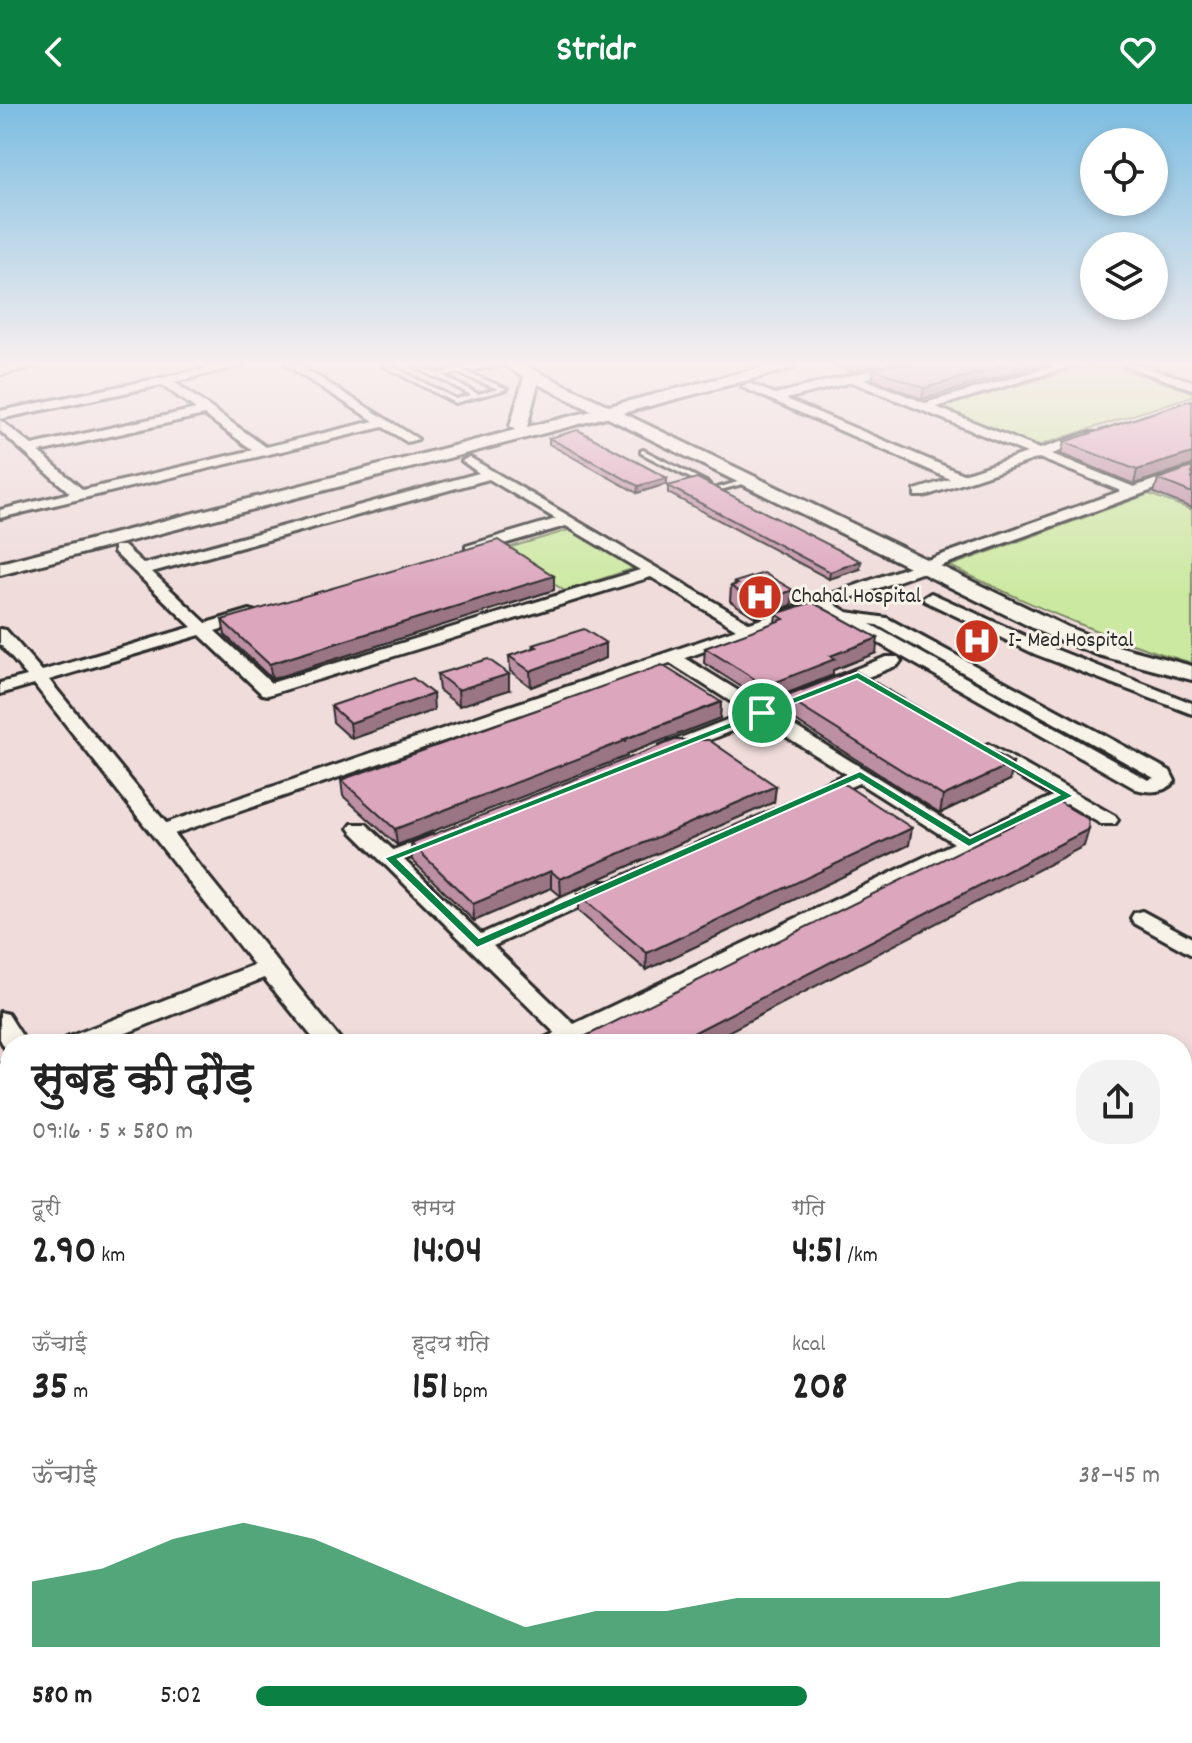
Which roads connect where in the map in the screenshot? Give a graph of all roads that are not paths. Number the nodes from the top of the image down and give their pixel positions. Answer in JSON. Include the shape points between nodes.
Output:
{"nodes":[{"id":1,"x":20,"y":441,"type":"edge"},
{"id":2,"x":68,"y":441,"type":"edge"},
{"id":3,"x":249,"y":441,"type":"edge"},
{"id":4,"x":303,"y":441,"type":"edge"},
{"id":5,"x":457,"y":441,"type":"edge"},
{"id":6,"x":479,"y":441,"type":"edge"},
{"id":7,"x":672,"y":441,"type":"edge"},
{"id":8,"x":875,"y":441,"type":"edge"},
{"id":9,"x":1008,"y":441,"type":"edge"},
{"id":10,"x":1077,"y":441,"type":"edge"},
{"id":11,"x":29,"y":450,"type":"junction"},
{"id":12,"x":263,"y":451,"type":"junction"},
{"id":13,"x":643,"y":452,"type":"dead end"},
{"id":14,"x":1039,"y":454,"type":"junction"},
{"id":15,"x":469,"y":461,"type":"dead end"},
{"id":16,"x":1192,"y":471,"type":"edge"},
{"id":17,"x":490,"y":474,"type":"junction"},
{"id":18,"x":962,"y":479,"type":"junction"},
{"id":19,"x":751,"y":480,"type":"junction"},
{"id":20,"x":717,"y":489,"type":"junction"},
{"id":21,"x":1135,"y":492,"type":"junction"},
{"id":22,"x":920,"y":493,"type":"dead end"},
{"id":23,"x":80,"y":495,"type":"junction"},
{"id":24,"x":730,"y":496,"type":"edge"},
{"id":25,"x":0,"y":514,"type":"edge"},
{"id":26,"x":566,"y":521,"type":"junction"},
{"id":27,"x":119,"y":549,"type":"dead end"},
{"id":28,"x":460,"y":552,"type":"edge"},
{"id":29,"x":0,"y":556,"type":"edge"},
{"id":30,"x":924,"y":567,"type":"junction"},
{"id":31,"x":0,"y":569,"type":"edge"},
{"id":32,"x":141,"y":570,"type":"junction"},
{"id":33,"x":651,"y":572,"type":"junction"},
{"id":34,"x":931,"y":598,"type":"dead end"},
{"id":35,"x":822,"y":604,"type":"junction"},
{"id":36,"x":263,"y":611,"type":"edge"},
{"id":37,"x":843,"y":616,"type":"junction"},
{"id":38,"x":203,"y":629,"type":"junction"},
{"id":39,"x":748,"y":629,"type":"junction"},
{"id":40,"x":0,"y":634,"type":"edge"},
{"id":41,"x":1076,"y":639,"type":"junction"},
{"id":42,"x":1041,"y":650,"type":"junction"},
{"id":43,"x":672,"y":657,"type":"junction"},
{"id":44,"x":892,"y":661,"type":"dead end"},
{"id":45,"x":1192,"y":673,"type":"edge"},
{"id":46,"x":858,"y":675,"type":"junction"},
{"id":47,"x":39,"y":677,"type":"junction"},
{"id":48,"x":0,"y":689,"type":"edge"},
{"id":49,"x":884,"y":690,"type":"edge"},
{"id":50,"x":1192,"y":709,"type":"edge"},
{"id":51,"x":762,"y":713,"type":"junction"},
{"id":52,"x":976,"y":743,"type":"edge"},
{"id":53,"x":643,"y":760,"type":"edge"},
{"id":54,"x":860,"y":775,"type":"junction"},
{"id":55,"x":1068,"y":796,"type":"junction"},
{"id":56,"x":802,"y":800,"type":"edge"},
{"id":57,"x":1108,"y":820,"type":"dead end"},
{"id":58,"x":359,"y":828,"type":"dead end"},
{"id":59,"x":163,"y":831,"type":"junction"},
{"id":60,"x":449,"y":835,"type":"edge"},
{"id":61,"x":969,"y":843,"type":"junction"},
{"id":62,"x":390,"y":858,"type":"junction"},
{"id":63,"x":628,"y":877,"type":"edge"},
{"id":64,"x":1142,"y":918,"type":"dead end"},
{"id":65,"x":477,"y":944,"type":"junction"},
{"id":66,"x":1192,"y":948,"type":"edge"},
{"id":67,"x":266,"y":969,"type":"junction"},
{"id":68,"x":100,"y":1034,"type":"edge"},
{"id":69,"x":323,"y":1034,"type":"edge"},
{"id":70,"x":558,"y":1034,"type":"edge"},
{"id":71,"x":575,"y":1034,"type":"edge"}],
"edges":[{"from":1,"to":11,"type":"street"},
{"from":2,"to":11,"type":"street"},
{"from":3,"to":12,"type":"street"},
{"from":4,"to":12,"type":"street"},
{"from":5,"to":29,"type":"main road"},
{"from":6,"to":31,"type":"main road"},
{"from":7,"to":19,"type":"main road"},
{"from":8,"to":18,"type":"street"},
{"from":9,"to":14,"type":"street"},
{"from":10,"to":14,"type":"street"},
{"from":11,"to":23,"type":"street"},
{"from":12,"to":23,"type":"street"},
{"from":13,"to":20,"type":"lane"},
{"from":14,"to":18,"type":"street"},
{"from":14,"to":21,"type":"street"},
{"from":15,"to":17,"type":"street"},
{"from":16,"to":21,"type":"street"},
{"from":17,"to":26,"type":"street"},
{"from":17,"to":32,"type":"street"},
{"from":18,"to":22,"type":"street"},
{"from":19,"to":20,"type":"lane"},
{"from":19,"to":30,"type":"main road"},
{"from":20,"to":24,"type":"lane"},
{"from":21,"to":30,"type":"street"},
{"from":23,"to":25,"type":"street"},
{"from":26,"to":28,"type":"street"},
{"from":26,"to":33,"type":"street"},
{"from":27,"to":32,"type":"street"},
{"from":30,"to":35,"type":"street"},
{"from":30,"to":41,"type":"main road"},
{"from":32,"to":38,"type":"street"},
{"from":33,"to":38,"type":"street","via":[[268,690]]},
{"from":33,"to":39,"type":"street"},
{"from":34,"to":42,"type":"street"},
{"from":35,"to":37,"type":"street"},
{"from":35,"to":39,"type":"street"},
{"from":36,"to":38,"type":"street"},
{"from":37,"to":37,"type":"street","via":[[1143,785],[1165,781],[1163,775],[881,621]]},
{"from":38,"to":47,"type":"street"},
{"from":39,"to":43,"type":"street"},
{"from":40,"to":47,"type":"street"},
{"from":41,"to":42,"type":"street"},
{"from":41,"to":45,"type":"main road"},
{"from":42,"to":50,"type":"street"},
{"from":43,"to":51,"type":"street"},
{"from":43,"to":59,"type":"street"},
{"from":44,"to":46,"type":"street"},
{"from":46,"to":49,"type":"street"},
{"from":46,"to":51,"type":"street"},
{"from":47,"to":48,"type":"street"},
{"from":47,"to":59,"type":"street"},
{"from":51,"to":53,"type":"street"},
{"from":51,"to":54,"type":"street"},
{"from":52,"to":55,"type":"street"},
{"from":54,"to":56,"type":"street"},
{"from":54,"to":61,"type":"street"},
{"from":55,"to":57,"type":"street"},
{"from":55,"to":61,"type":"street"},
{"from":58,"to":62,"type":"street"},
{"from":59,"to":67,"type":"street"},
{"from":60,"to":62,"type":"street"},
{"from":61,"to":71,"type":"street"},
{"from":62,"to":65,"type":"street"},
{"from":63,"to":65,"type":"street"},
{"from":64,"to":66,"type":"street"},
{"from":65,"to":70,"type":"street"},
{"from":67,"to":68,"type":"street"},
{"from":67,"to":69,"type":"street"}]}
